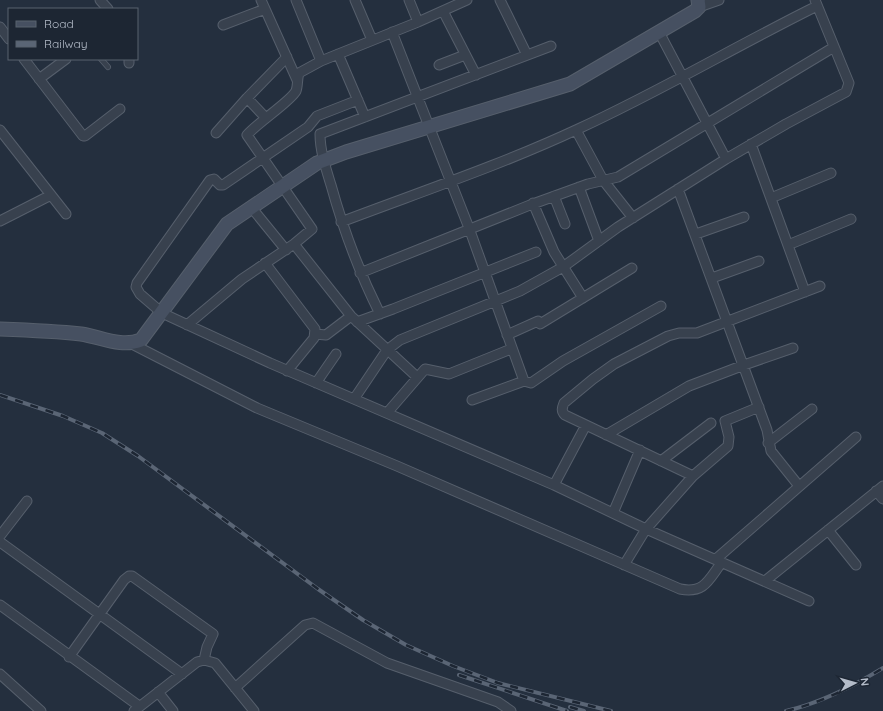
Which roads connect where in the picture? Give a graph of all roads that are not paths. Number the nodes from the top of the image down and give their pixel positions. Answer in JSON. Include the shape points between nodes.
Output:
{"nodes":[{"id":1,"x":100,"y":0,"type":"edge"},
{"id":2,"x":296,"y":0,"type":"edge"},
{"id":3,"x":355,"y":0,"type":"edge"},
{"id":4,"x":409,"y":0,"type":"edge"},
{"id":5,"x":466,"y":0,"type":"edge"},
{"id":6,"x":500,"y":0,"type":"edge"},
{"id":7,"x":719,"y":0,"type":"edge"},
{"id":8,"x":816,"y":3,"type":"edge"},
{"id":9,"x":263,"y":4,"type":"edge"},
{"id":10,"x":698,"y":4,"type":"edge"},
{"id":11,"x":107,"y":8,"type":"edge"},
{"id":12,"x":442,"y":11,"type":"junction"},
{"id":13,"x":418,"y":22,"type":"junction"},
{"id":14,"x":223,"y":25,"type":"dead end"},
{"id":15,"x":0,"y":27,"type":"edge"},
{"id":16,"x":392,"y":32,"type":"junction"},
{"id":17,"x":659,"y":32,"type":"junction"},
{"id":18,"x":8,"y":38,"type":"edge"},
{"id":19,"x":372,"y":40,"type":"junction"},
{"id":20,"x":551,"y":46,"type":"dead end"},
{"id":21,"x":834,"y":47,"type":"junction"},
{"id":22,"x":338,"y":54,"type":"junction"},
{"id":23,"x":465,"y":55,"type":"junction"},
{"id":24,"x":527,"y":55,"type":"junction"},
{"id":25,"x":287,"y":57,"type":"junction"},
{"id":26,"x":25,"y":60,"type":"edge"},
{"id":27,"x":65,"y":60,"type":"edge"},
{"id":28,"x":102,"y":60,"type":"edge"},
{"id":29,"x":320,"y":61,"type":"junction"},
{"id":30,"x":439,"y":65,"type":"dead end"},
{"id":31,"x":108,"y":67,"type":"dead end"},
{"id":32,"x":476,"y":75,"type":"junction"},
{"id":33,"x":683,"y":77,"type":"junction"},
{"id":34,"x":39,"y":79,"type":"junction"},
{"id":35,"x":297,"y":80,"type":"junction"},
{"id":36,"x":418,"y":97,"type":"junction"},
{"id":37,"x":247,"y":98,"type":"junction"},
{"id":38,"x":358,"y":100,"type":"junction"},
{"id":39,"x":120,"y":109,"type":"dead end"},
{"id":40,"x":265,"y":117,"type":"junction"},
{"id":41,"x":365,"y":117,"type":"junction"},
{"id":42,"x":708,"y":124,"type":"junction"},
{"id":43,"x":430,"y":127,"type":"junction"},
{"id":44,"x":0,"y":130,"type":"edge"},
{"id":45,"x":576,"y":130,"type":"junction"},
{"id":46,"x":216,"y":133,"type":"dead end"},
{"id":47,"x":751,"y":144,"type":"junction"},
{"id":48,"x":263,"y":159,"type":"junction"},
{"id":49,"x":324,"y":159,"type":"junction"},
{"id":50,"x":726,"y":159,"type":"junction"},
{"id":51,"x":831,"y":172,"type":"dead end"},
{"id":52,"x":603,"y":180,"type":"junction"},
{"id":53,"x":451,"y":181,"type":"junction"},
{"id":54,"x":282,"y":186,"type":"junction"},
{"id":55,"x":579,"y":187,"type":"junction"},
{"id":56,"x":678,"y":189,"type":"junction"},
{"id":57,"x":51,"y":195,"type":"junction"},
{"id":58,"x":554,"y":196,"type":"junction"},
{"id":59,"x":771,"y":198,"type":"junction"},
{"id":60,"x":533,"y":203,"type":"junction"},
{"id":61,"x":250,"y":207,"type":"junction"},
{"id":62,"x":66,"y":214,"type":"dead end"},
{"id":63,"x":744,"y":217,"type":"dead end"},
{"id":64,"x":632,"y":218,"type":"junction"},
{"id":65,"x":851,"y":219,"type":"dead end"},
{"id":66,"x":0,"y":220,"type":"edge"},
{"id":67,"x":341,"y":222,"type":"junction"},
{"id":68,"x":565,"y":224,"type":"dead end"},
{"id":69,"x":469,"y":228,"type":"junction"},
{"id":70,"x":696,"y":234,"type":"junction"},
{"id":71,"x":599,"y":241,"type":"junction"},
{"id":72,"x":788,"y":245,"type":"junction"},
{"id":73,"x":290,"y":247,"type":"junction"},
{"id":74,"x":536,"y":252,"type":"dead end"},
{"id":75,"x":759,"y":261,"type":"dead end"},
{"id":76,"x":265,"y":263,"type":"junction"},
{"id":77,"x":563,"y":267,"type":"junction"},
{"id":78,"x":632,"y":268,"type":"dead end"},
{"id":79,"x":484,"y":272,"type":"junction"},
{"id":80,"x":360,"y":273,"type":"junction"},
{"id":81,"x":712,"y":278,"type":"junction"},
{"id":82,"x":820,"y":286,"type":"dead end"},
{"id":83,"x":805,"y":292,"type":"junction"},
{"id":84,"x":583,"y":298,"type":"junction"},
{"id":85,"x":496,"y":301,"type":"junction"},
{"id":86,"x":661,"y":306,"type":"dead end"},
{"id":87,"x":162,"y":313,"type":"junction"},
{"id":88,"x":380,"y":314,"type":"junction"},
{"id":89,"x":354,"y":319,"type":"junction"},
{"id":90,"x":728,"y":322,"type":"junction"},
{"id":91,"x":187,"y":325,"type":"junction"},
{"id":92,"x":0,"y":329,"type":"edge"},
{"id":93,"x":315,"y":334,"type":"junction"},
{"id":94,"x":507,"y":334,"type":"junction"},
{"id":95,"x":132,"y":344,"type":"junction"},
{"id":96,"x":511,"y":348,"type":"junction"},
{"id":97,"x":794,"y":348,"type":"dead end"},
{"id":98,"x":387,"y":350,"type":"junction"},
{"id":99,"x":336,"y":354,"type":"dead end"},
{"id":100,"x":744,"y":365,"type":"junction"},
{"id":101,"x":287,"y":370,"type":"junction"},
{"id":102,"x":417,"y":377,"type":"junction"},
{"id":103,"x":524,"y":381,"type":"junction"},
{"id":104,"x":316,"y":383,"type":"junction"},
{"id":105,"x":354,"y":399,"type":"junction"},
{"id":106,"x":472,"y":400,"type":"dead end"},
{"id":107,"x":759,"y":407,"type":"junction"},
{"id":108,"x":812,"y":409,"type":"dead end"},
{"id":109,"x":387,"y":413,"type":"junction"},
{"id":110,"x":711,"y":423,"type":"dead end"},
{"id":111,"x":586,"y":425,"type":"junction"},
{"id":112,"x":606,"y":435,"type":"junction"},
{"id":113,"x":856,"y":437,"type":"dead end"},
{"id":114,"x":768,"y":443,"type":"junction"},
{"id":115,"x":640,"y":450,"type":"junction"},
{"id":116,"x":662,"y":461,"type":"junction"},
{"id":117,"x":693,"y":476,"type":"junction"},
{"id":118,"x":554,"y":485,"type":"junction"},
{"id":119,"x":799,"y":486,"type":"junction"},
{"id":120,"x":880,"y":489,"type":"edge"},
{"id":121,"x":883,"y":500,"type":"edge"},
{"id":122,"x":27,"y":501,"type":"dead end"},
{"id":123,"x":613,"y":513,"type":"junction"},
{"id":124,"x":646,"y":529,"type":"junction"},
{"id":125,"x":828,"y":530,"type":"junction"},
{"id":126,"x":0,"y":536,"type":"edge"},
{"id":127,"x":0,"y":542,"type":"edge"},
{"id":128,"x":719,"y":560,"type":"junction"},
{"id":129,"x":624,"y":565,"type":"junction"},
{"id":130,"x":856,"y":565,"type":"dead end"},
{"id":131,"x":765,"y":581,"type":"junction"},
{"id":132,"x":809,"y":601,"type":"dead end"},
{"id":133,"x":2,"y":610,"type":"edge"},
{"id":134,"x":99,"y":613,"type":"junction"},
{"id":135,"x":69,"y":657,"type":"junction"},
{"id":136,"x":204,"y":660,"type":"junction"},
{"id":137,"x":0,"y":674,"type":"edge"},
{"id":138,"x":182,"y":674,"type":"junction"},
{"id":139,"x":235,"y":688,"type":"junction"},
{"id":140,"x":158,"y":692,"type":"junction"},
{"id":141,"x":136,"y":709,"type":"edge"},
{"id":142,"x":41,"y":711,"type":"edge"},
{"id":143,"x":173,"y":711,"type":"edge"},
{"id":144,"x":254,"y":711,"type":"edge"},
{"id":145,"x":511,"y":711,"type":"edge"}],
"edges":[{"from":1,"to":11,"type":"street"},
{"from":2,"to":29,"type":"street"},
{"from":3,"to":19,"type":"street"},
{"from":4,"to":13,"type":"street"},
{"from":5,"to":12,"type":"street"},
{"from":6,"to":24,"type":"street"},
{"from":7,"to":10,"type":"street"},
{"from":8,"to":21,"type":"street"},
{"from":8,"to":33,"type":"street"},
{"from":9,"to":14,"type":"street"},
{"from":9,"to":25,"type":"street"},
{"from":10,"to":17,"type":"street"},
{"from":12,"to":13,"type":"street"},
{"from":12,"to":23,"type":"street"},
{"from":13,"to":16,"type":"street"},
{"from":15,"to":18,"type":"street"},
{"from":16,"to":19,"type":"street"},
{"from":16,"to":36,"type":"street"},
{"from":17,"to":33,"type":"street"},
{"from":17,"to":43,"type":"street","via":[[570,84]]},
{"from":19,"to":22,"type":"street"},
{"from":20,"to":24,"type":"street"},
{"from":21,"to":42,"type":"street"},
{"from":21,"to":47,"type":"street","via":[[849,83],[846,92]]},
{"from":22,"to":29,"type":"street"},
{"from":22,"to":38,"type":"street"},
{"from":23,"to":30,"type":"street"},
{"from":23,"to":32,"type":"street"},
{"from":24,"to":32,"type":"street"},
{"from":25,"to":35,"type":"street"},
{"from":25,"to":37,"type":"street"},
{"from":26,"to":34,"type":"street"},
{"from":27,"to":34,"type":"street"},
{"from":28,"to":31,"type":"lane"},
{"from":29,"to":35,"type":"street","via":[[302,70]]},
{"from":32,"to":36,"type":"street"},
{"from":33,"to":42,"type":"street"},
{"from":33,"to":45,"type":"street"},
{"from":34,"to":39,"type":"street","via":[[83,136]]},
{"from":35,"to":40,"type":"street","via":[[297,88],[293,95]]},
{"from":36,"to":41,"type":"street"},
{"from":36,"to":43,"type":"street"},
{"from":37,"to":40,"type":"street"},
{"from":37,"to":46,"type":"street"},
{"from":38,"to":41,"type":"street"},
{"from":38,"to":48,"type":"street","via":[[317,116],[308,127]]},
{"from":40,"to":48,"type":"street","via":[[247,135]]},
{"from":41,"to":49,"type":"street","via":[[320,134]]},
{"from":42,"to":50,"type":"street"},
{"from":42,"to":52,"type":"street","via":[[618,177]]},
{"from":43,"to":49,"type":"street"},
{"from":43,"to":53,"type":"street"},
{"from":44,"to":57,"type":"street"},
{"from":45,"to":52,"type":"street"},
{"from":45,"to":53,"type":"street"},
{"from":47,"to":50,"type":"street"},
{"from":47,"to":59,"type":"street"},
{"from":48,"to":54,"type":"street"},
{"from":48,"to":87,"type":"street","via":[[223,185],[210,180],[137,283],[136,287],[140,294]]},
{"from":49,"to":54,"type":"street"},
{"from":49,"to":67,"type":"street"},
{"from":50,"to":56,"type":"street"},
{"from":51,"to":59,"type":"street"},
{"from":52,"to":55,"type":"street"},
{"from":52,"to":64,"type":"street"},
{"from":53,"to":67,"type":"street"},
{"from":53,"to":69,"type":"street"},
{"from":54,"to":61,"type":"street"},
{"from":54,"to":73,"type":"street","via":[[312,228],[312,231]]},
{"from":55,"to":58,"type":"street"},
{"from":55,"to":71,"type":"street"},
{"from":56,"to":64,"type":"street"},
{"from":56,"to":70,"type":"street"},
{"from":57,"to":62,"type":"street"},
{"from":57,"to":66,"type":"street"},
{"from":58,"to":60,"type":"street"},
{"from":58,"to":68,"type":"street"},
{"from":59,"to":72,"type":"street"},
{"from":60,"to":69,"type":"street"},
{"from":60,"to":77,"type":"street"},
{"from":61,"to":73,"type":"street"},
{"from":61,"to":87,"type":"street","via":[[227,224]]},
{"from":63,"to":70,"type":"street"},
{"from":64,"to":71,"type":"street"},
{"from":65,"to":72,"type":"street"},
{"from":67,"to":80,"type":"street"},
{"from":69,"to":79,"type":"street"},
{"from":69,"to":80,"type":"street"},
{"from":70,"to":81,"type":"street"},
{"from":71,"to":77,"type":"street"},
{"from":72,"to":83,"type":"street"},
{"from":73,"to":76,"type":"street"},
{"from":73,"to":89,"type":"street"},
{"from":74,"to":79,"type":"street"},
{"from":75,"to":81,"type":"street"},
{"from":76,"to":91,"type":"street"},
{"from":76,"to":93,"type":"street","via":[[314,326]]},
{"from":77,"to":84,"type":"street"},
{"from":77,"to":85,"type":"street","via":[[520,292]]},
{"from":78,"to":84,"type":"street"},
{"from":79,"to":85,"type":"street"},
{"from":79,"to":88,"type":"street"},
{"from":80,"to":88,"type":"street"},
{"from":81,"to":90,"type":"street"},
{"from":82,"to":83,"type":"street"},
{"from":83,"to":90,"type":"street"},
{"from":84,"to":94,"type":"street","via":[[539,323]]},
{"from":85,"to":94,"type":"street"},
{"from":85,"to":98,"type":"street","via":[[400,340]]},
{"from":86,"to":103,"type":"street","via":[[563,361],[531,383]]},
{"from":87,"to":91,"type":"street"},
{"from":87,"to":95,"type":"street","via":[[147,334]]},
{"from":88,"to":89,"type":"street"},
{"from":89,"to":93,"type":"street","via":[[326,335]]},
{"from":89,"to":98,"type":"street"},
{"from":90,"to":100,"type":"street"},
{"from":90,"to":111,"type":"street","via":[[696,333],[668,336],[614,364],[593,379],[562,407],[565,415]]},
{"from":91,"to":101,"type":"street"},
{"from":92,"to":95,"type":"street","via":[[82,334]]},
{"from":93,"to":101,"type":"street"},
{"from":94,"to":96,"type":"street"},
{"from":95,"to":129,"type":"street","via":[[256,408]]},
{"from":96,"to":102,"type":"street","via":[[449,374],[428,369]]},
{"from":96,"to":103,"type":"street"},
{"from":97,"to":100,"type":"street"},
{"from":98,"to":102,"type":"street"},
{"from":98,"to":105,"type":"street"},
{"from":99,"to":104,"type":"street"},
{"from":100,"to":107,"type":"street"},
{"from":100,"to":112,"type":"street","via":[[689,386]]},
{"from":101,"to":104,"type":"street"},
{"from":102,"to":109,"type":"street"},
{"from":103,"to":106,"type":"street"},
{"from":104,"to":105,"type":"street"},
{"from":105,"to":109,"type":"street"},
{"from":107,"to":114,"type":"street","via":[[767,430]]},
{"from":107,"to":117,"type":"street","via":[[727,419],[724,424],[729,437],[728,446]]},
{"from":108,"to":114,"type":"street"},
{"from":109,"to":118,"type":"street"},
{"from":110,"to":116,"type":"street"},
{"from":111,"to":112,"type":"street"},
{"from":111,"to":118,"type":"street"},
{"from":112,"to":115,"type":"street"},
{"from":113,"to":119,"type":"street"},
{"from":114,"to":119,"type":"street","via":[[771,451]]},
{"from":115,"to":116,"type":"street"},
{"from":115,"to":123,"type":"street"},
{"from":116,"to":117,"type":"street"},
{"from":117,"to":124,"type":"street"},
{"from":118,"to":123,"type":"street"},
{"from":119,"to":128,"type":"street"},
{"from":120,"to":121,"type":"street"},
{"from":120,"to":125,"type":"street"},
{"from":122,"to":126,"type":"street"},
{"from":123,"to":124,"type":"street"},
{"from":124,"to":128,"type":"street"},
{"from":124,"to":129,"type":"street"},
{"from":125,"to":130,"type":"street"},
{"from":125,"to":131,"type":"street"},
{"from":127,"to":134,"type":"street"},
{"from":128,"to":129,"type":"street","via":[[704,586],[690,591]]},
{"from":128,"to":131,"type":"street"},
{"from":131,"to":132,"type":"street"},
{"from":133,"to":135,"type":"street"},
{"from":134,"to":135,"type":"street"},
{"from":134,"to":136,"type":"street","via":[[126,577],[132,576],[213,634]]},
{"from":134,"to":138,"type":"street"},
{"from":135,"to":141,"type":"street"},
{"from":136,"to":138,"type":"street","via":[[197,662]]},
{"from":136,"to":139,"type":"street","via":[[215,663]]},
{"from":137,"to":142,"type":"street"},
{"from":138,"to":140,"type":"street"},
{"from":139,"to":144,"type":"street"},
{"from":139,"to":145,"type":"street","via":[[306,625],[313,623],[387,663],[498,702]]},
{"from":140,"to":141,"type":"street"},
{"from":140,"to":143,"type":"street"}]}
